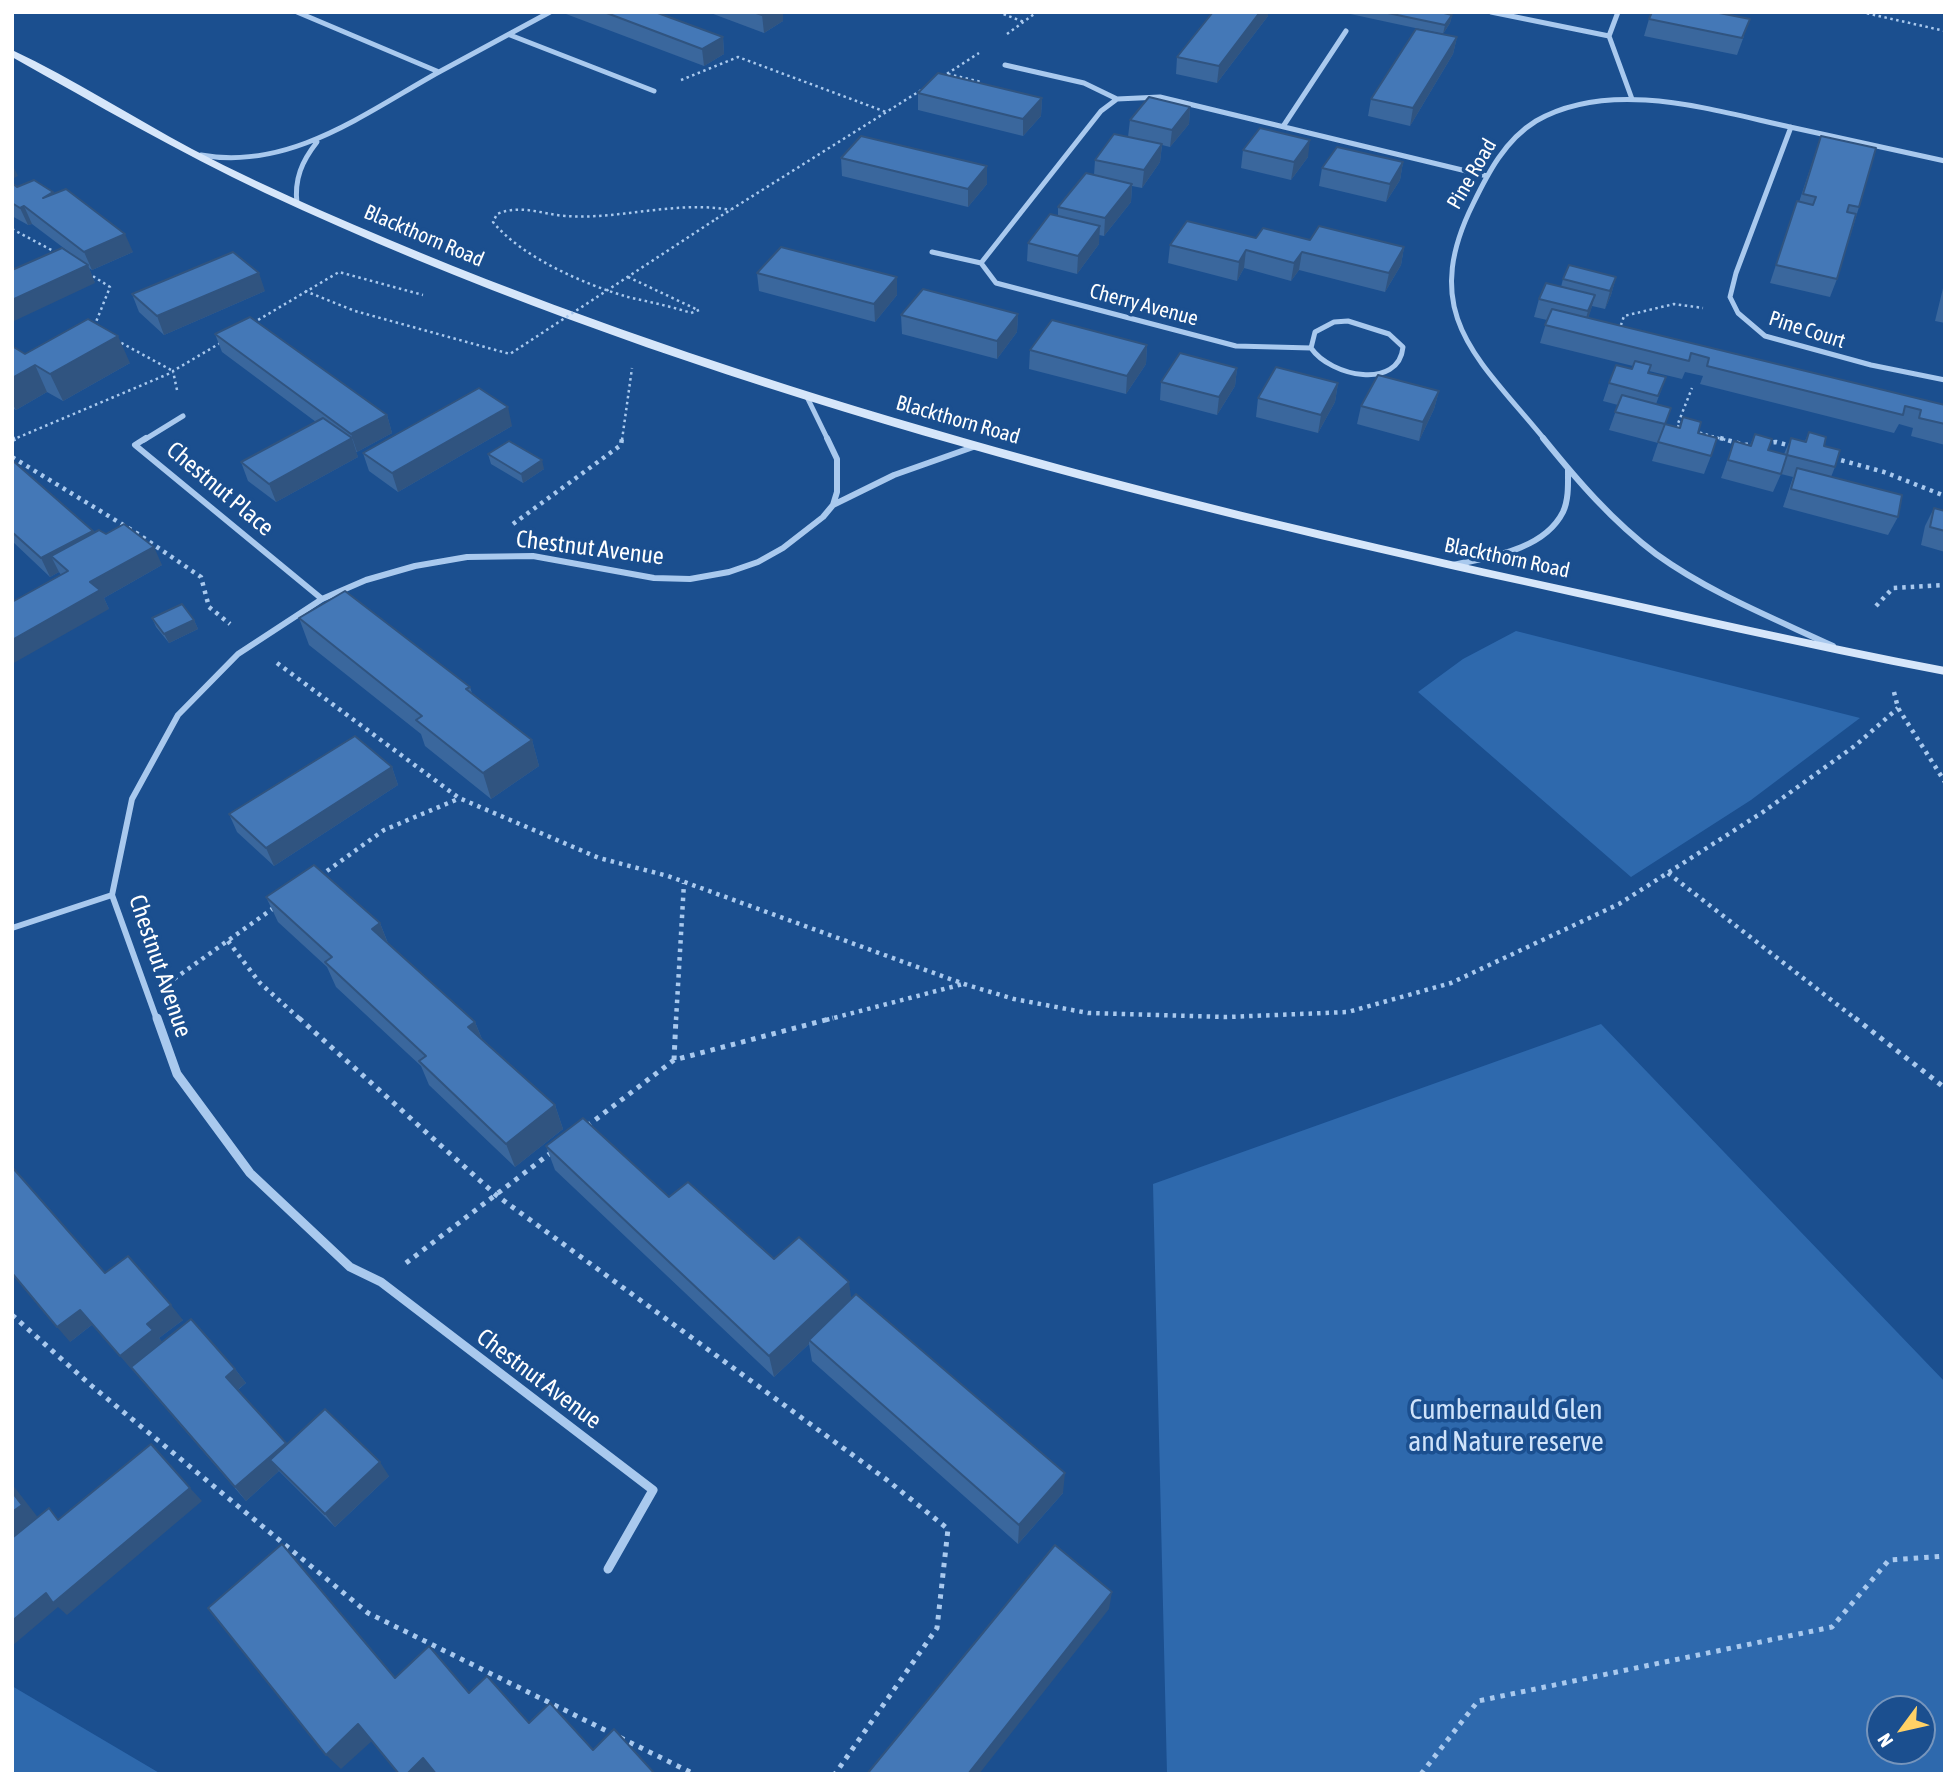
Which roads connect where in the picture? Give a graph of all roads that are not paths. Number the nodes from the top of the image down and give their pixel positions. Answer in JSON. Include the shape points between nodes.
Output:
{"nodes":[{"id":1,"x":297,"y":12,"type":"edge"},
{"id":2,"x":550,"y":12,"type":"edge"},
{"id":3,"x":1491,"y":12,"type":"edge"},
{"id":4,"x":1618,"y":12,"type":"edge"},
{"id":5,"x":1346,"y":31,"type":"dead end"},
{"id":6,"x":510,"y":35,"type":"junction"},
{"id":7,"x":1609,"y":36,"type":"junction"},
{"id":8,"x":12,"y":53,"type":"edge"},
{"id":9,"x":1005,"y":65,"type":"dead end"},
{"id":10,"x":439,"y":72,"type":"junction"},
{"id":11,"x":654,"y":91,"type":"road end"},
{"id":12,"x":1117,"y":99,"type":"junction"},
{"id":13,"x":1632,"y":99,"type":"junction"},
{"id":14,"x":1283,"y":125,"type":"junction"},
{"id":15,"x":1791,"y":127,"type":"junction"},
{"id":16,"x":317,"y":141,"type":"junction"},
{"id":17,"x":201,"y":155,"type":"junction"},
{"id":18,"x":1945,"y":162,"type":"edge"},
{"id":19,"x":1487,"y":176,"type":"junction"},
{"id":20,"x":297,"y":204,"type":"junction"},
{"id":21,"x":932,"y":252,"type":"dead end"},
{"id":22,"x":982,"y":263,"type":"junction"},
{"id":23,"x":1311,"y":348,"type":"junction"},
{"id":24,"x":1945,"y":380,"type":"edge"},
{"id":25,"x":806,"y":395,"type":"junction"},
{"id":26,"x":183,"y":416,"type":"road end"},
{"id":27,"x":976,"y":446,"type":"junction"},
{"id":28,"x":1568,"y":468,"type":"junction"},
{"id":29,"x":833,"y":505,"type":"junction"},
{"id":30,"x":1451,"y":566,"type":"junction"},
{"id":31,"x":322,"y":599,"type":"junction"},
{"id":32,"x":1839,"y":649,"type":"junction"},
{"id":33,"x":1945,"y":671,"type":"edge"},
{"id":34,"x":113,"y":895,"type":"junction"},
{"id":35,"x":12,"y":928,"type":"edge"},
{"id":36,"x":608,"y":1569,"type":"dead end"}],
"edges":[{"from":1,"to":10,"type":"street"},
{"from":2,"to":6,"type":"street"},
{"from":3,"to":7,"type":"street"},
{"from":4,"to":7,"type":"street"},
{"from":5,"to":14,"type":"street"},
{"from":6,"to":10,"type":"street"},
{"from":6,"to":11,"type":"street"},
{"from":7,"to":13,"type":"street"},
{"from":8,"to":17,"type":"street","name":"Blackthorn Road"},
{"from":9,"to":12,"type":"street","via":[[1084,83]]},
{"from":10,"to":16,"type":"street"},
{"from":12,"to":14,"type":"street","via":[[1160,97]]},
{"from":12,"to":22,"type":"street","via":[[1101,111]]},
{"from":13,"to":15,"type":"street","name":"Pine Road"},
{"from":13,"to":19,"type":"street","name":"Pine Road","via":[[1590,103],[1523,127]]},
{"from":14,"to":19,"type":"street"},
{"from":15,"to":18,"type":"street","name":"Pine Road"},
{"from":15,"to":24,"type":"street","name":"Pine Court","via":[[1736,273],[1730,297],[1738,313],[1765,336],[1791,345]]},
{"from":16,"to":17,"type":"street","via":[[262,157]]},
{"from":16,"to":20,"type":"street","via":[[300,166]]},
{"from":17,"to":20,"type":"street","name":"Blackthorn Road"},
{"from":19,"to":28,"type":"street","name":"Pine Road","via":[[1454,244],[1452,306],[1484,366]]},
{"from":20,"to":25,"type":"street","name":"Blackthorn Road","via":[[640,341]]},
{"from":21,"to":22,"type":"street"},
{"from":22,"to":23,"type":"street","name":"Cherry Avenue","via":[[996,283],[1236,346]]},
{"from":23,"to":23,"type":"street","via":[[1315,332],[1323,326],[1362,322],[1396,338],[1401,355],[1385,370],[1355,374],[1326,365]]},
{"from":25,"to":27,"type":"street","name":"Blackthorn Road"},
{"from":25,"to":29,"type":"street","via":[[837,459],[839,477]]},
{"from":26,"to":31,"type":"street","name":"Chestnut Place","via":[[135,445]]},
{"from":27,"to":29,"type":"street","name":"Chestnut Avenue","via":[[894,475]]},
{"from":27,"to":30,"type":"street","name":"Blackthorn Road","via":[[1171,499]]},
{"from":28,"to":30,"type":"street","via":[[1567,498],[1556,525],[1503,553]]},
{"from":28,"to":32,"type":"street","name":"Pine Road","via":[[1635,538],[1671,563]]},
{"from":29,"to":31,"type":"street","name":"Chestnut Avenue","via":[[809,530],[758,562],[729,572],[690,579],[654,578],[533,556],[467,557],[403,569]]},
{"from":30,"to":32,"type":"street","name":"Blackthorn Road"},
{"from":31,"to":34,"type":"street","name":"Chestnut Avenue","via":[[238,654],[178,715],[132,799]]},
{"from":32,"to":33,"type":"street","name":"Blackthorn Road"},
{"from":34,"to":35,"type":"street"},
{"from":34,"to":36,"type":"street","name":"Chestnut Avenue","via":[[177,1074],[250,1173],[350,1267],[381,1282],[653,1490]]}]}
